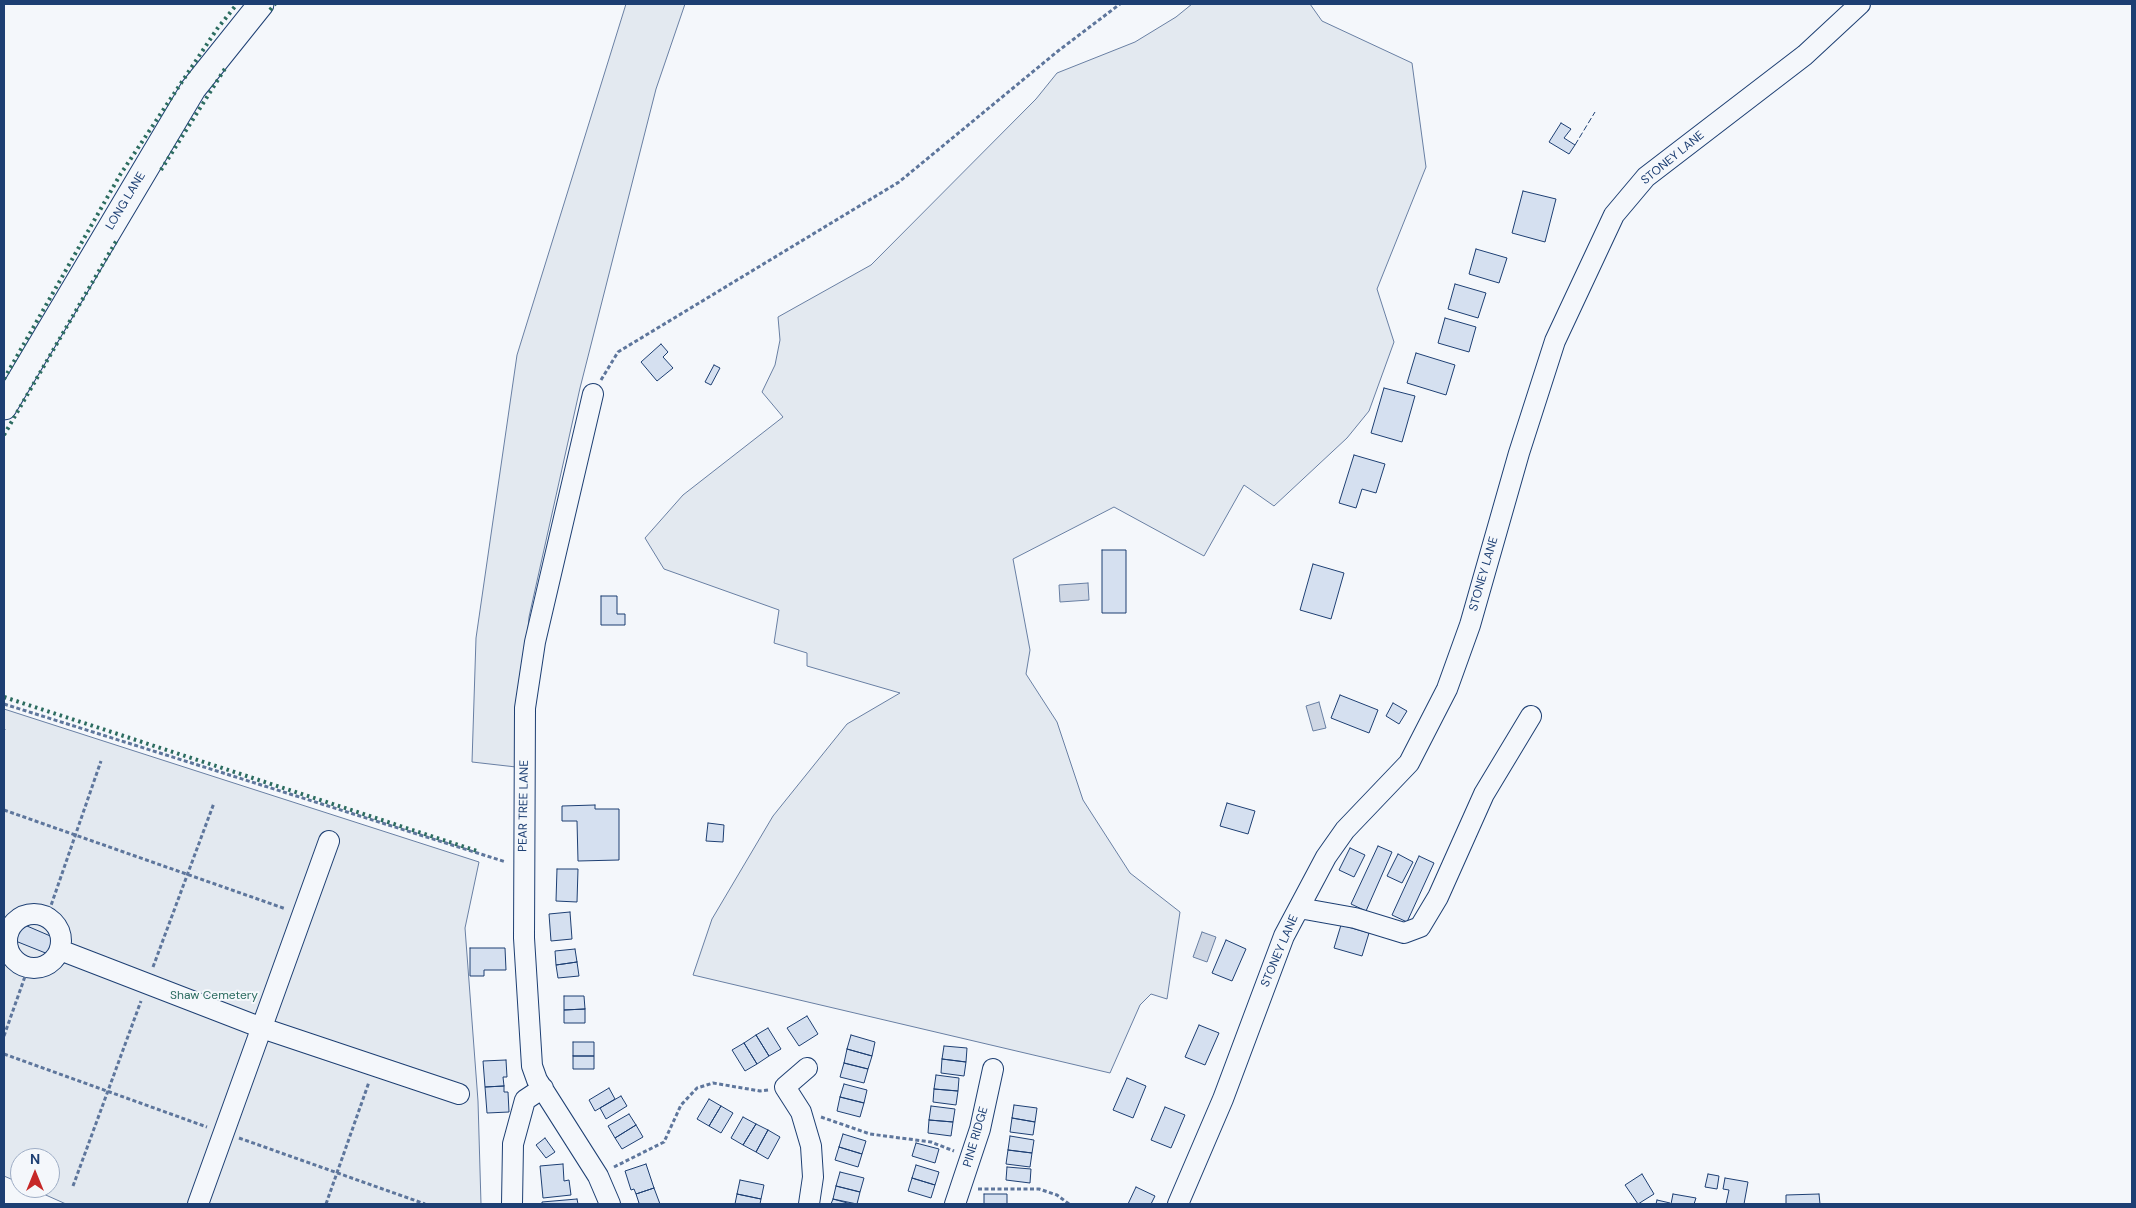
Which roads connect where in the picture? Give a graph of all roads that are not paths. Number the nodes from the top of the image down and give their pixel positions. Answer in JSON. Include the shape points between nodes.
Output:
{"nodes":[{"id":1,"x":261,"y":4,"type":"edge"},
{"id":2,"x":1860,"y":4,"type":"edge"},
{"id":3,"x":593,"y":394,"type":"road end"},
{"id":4,"x":4,"y":407,"type":"edge"},
{"id":5,"x":1531,"y":716,"type":"dead end"},
{"id":6,"x":329,"y":841,"type":"dead end"},
{"id":7,"x":1299,"y":908,"type":"junction"},
{"id":8,"x":7,"y":927,"type":"edge"},
{"id":9,"x":60,"y":950,"type":"junction"},
{"id":10,"x":262,"y":1028,"type":"junction"},
{"id":11,"x":808,"y":1068,"type":"dead end"},
{"id":12,"x":993,"y":1070,"type":"dead end"},
{"id":13,"x":542,"y":1088,"type":"junction"},
{"id":14,"x":459,"y":1094,"type":"dead end"},
{"id":15,"x":958,"y":1196,"type":"edge"},
{"id":16,"x":198,"y":1204,"type":"edge"},
{"id":17,"x":512,"y":1204,"type":"edge"},
{"id":18,"x":610,"y":1204,"type":"edge"},
{"id":19,"x":810,"y":1204,"type":"edge"},
{"id":20,"x":1178,"y":1204,"type":"edge"}],
"edges":[{"from":1,"to":4,"type":"main road","name":"LONG LANE","via":[[193,89]]},
{"from":2,"to":7,"type":"street","name":"STONEY LANE","via":[[1805,55],[1646,177],[1614,216],[1555,341],[1470,625],[1447,689],[1409,763],[1345,830],[1326,857]]},
{"from":3,"to":13,"type":"street","name":"PEAR TREE LANE","via":[[535,642],[525,708],[524,938],[532,1066]]},
{"from":5,"to":7,"type":"street","via":[[1484,794],[1438,897],[1420,927],[1404,933],[1356,918]]},
{"from":6,"to":10,"type":"street"},
{"from":7,"to":20,"type":"street","name":"STONEY LANE","via":[[1284,936],[1224,1099]]},
{"from":8,"to":9,"type":"street","via":[[26,915],[37,913],[48,917],[57,925],[62,937]]},
{"from":8,"to":9,"type":"street","via":[[8,952],[16,963],[28,968],[41,968],[53,962]]},
{"from":9,"to":10,"type":"street"},
{"from":10,"to":14,"type":"street"},
{"from":10,"to":16,"type":"street"},
{"from":11,"to":19,"type":"street","via":[[785,1087],[800,1112],[811,1146],[813,1177]]},
{"from":12,"to":15,"type":"street","name":"PINE RIDGE","via":[[980,1129]]},
{"from":13,"to":17,"type":"street","via":[[525,1100],[513,1144]]},
{"from":13,"to":18,"type":"street","name":"PEAR TREE LANE","via":[[598,1176]]}]}
